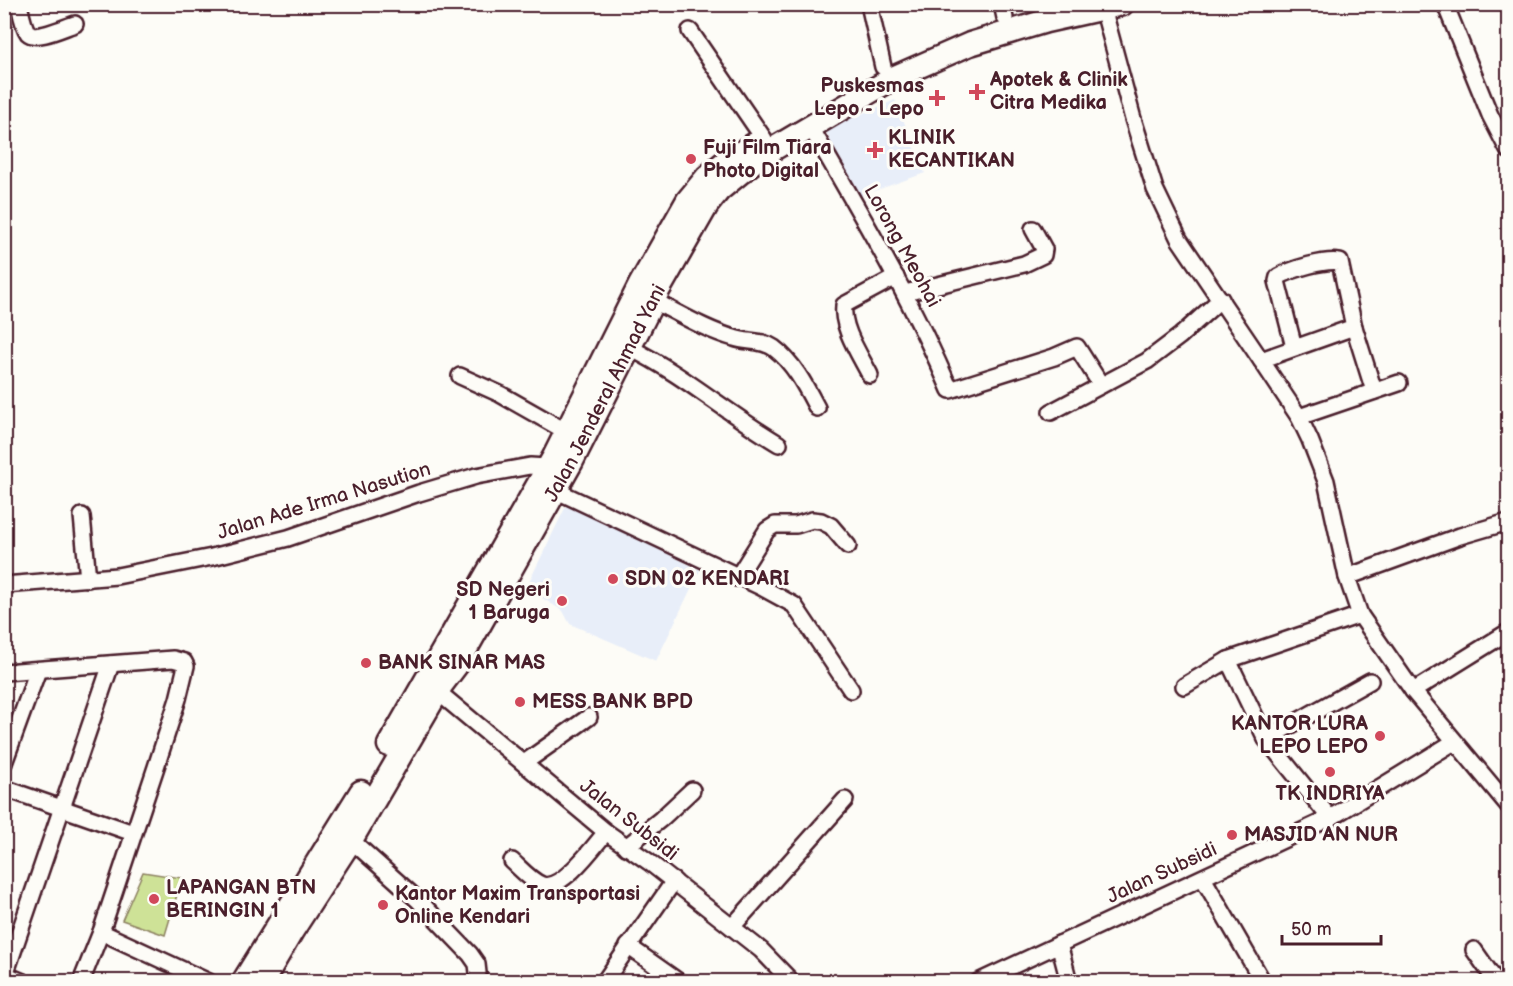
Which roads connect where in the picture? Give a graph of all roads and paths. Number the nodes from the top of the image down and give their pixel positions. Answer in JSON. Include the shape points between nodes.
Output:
{"nodes":[{"id":1,"x":19,"y":4,"type":"edge"},
{"id":2,"x":869,"y":4,"type":"edge"},
{"id":3,"x":1048,"y":4,"type":"edge"},
{"id":4,"x":1444,"y":4,"type":"edge"},
{"id":5,"x":1109,"y":6,"type":"edge"},
{"id":6,"x":1003,"y":11,"type":"edge"},
{"id":7,"x":75,"y":24,"type":"dead end"},
{"id":8,"x":690,"y":32,"type":"dead end"},
{"id":9,"x":884,"y":67,"type":"junction"},
{"id":10,"x":810,"y":126,"type":"junction"},
{"id":11,"x":764,"y":139,"type":"junction"},
{"id":12,"x":1509,"y":150,"type":"edge"},
{"id":13,"x":1033,"y":228,"type":"dead end"},
{"id":14,"x":896,"y":277,"type":"junction"},
{"id":15,"x":905,"y":293,"type":"junction"},
{"id":16,"x":1221,"y":299,"type":"junction"},
{"id":17,"x":654,"y":301,"type":"junction"},
{"id":18,"x":1353,"y":327,"type":"junction"},
{"id":19,"x":1294,"y":347,"type":"junction"},
{"id":20,"x":630,"y":348,"type":"junction"},
{"id":21,"x":1262,"y":360,"type":"junction"},
{"id":22,"x":870,"y":375,"type":"dead end"},
{"id":23,"x":460,"y":376,"type":"dead end"},
{"id":24,"x":1399,"y":383,"type":"dead end"},
{"id":25,"x":1101,"y":385,"type":"junction"},
{"id":26,"x":1374,"y":391,"type":"junction"},
{"id":27,"x":817,"y":408,"type":"dead end"},
{"id":28,"x":1051,"y":412,"type":"dead end"},
{"id":29,"x":1299,"y":417,"type":"junction"},
{"id":30,"x":567,"y":432,"type":"junction"},
{"id":31,"x":779,"y":444,"type":"dead end"},
{"id":32,"x":547,"y":467,"type":"junction"},
{"id":33,"x":555,"y":490,"type":"junction"},
{"id":34,"x":82,"y":516,"type":"dead end"},
{"id":35,"x":1509,"y":522,"type":"edge"},
{"id":36,"x":848,"y":546,"type":"dead end"},
{"id":37,"x":1347,"y":577,"type":"junction"},
{"id":38,"x":737,"y":578,"type":"junction"},
{"id":39,"x":88,"y":579,"type":"junction"},
{"id":40,"x":4,"y":585,"type":"edge"},
{"id":41,"x":1360,"y":615,"type":"junction"},
{"id":42,"x":1509,"y":632,"type":"edge"},
{"id":43,"x":1228,"y":660,"type":"junction"},
{"id":44,"x":111,"y":664,"type":"junction"},
{"id":45,"x":38,"y":670,"type":"junction"},
{"id":46,"x":4,"y":672,"type":"edge"},
{"id":47,"x":1370,"y":681,"type":"dead end"},
{"id":48,"x":1184,"y":686,"type":"dead end"},
{"id":49,"x":851,"y":690,"type":"dead end"},
{"id":50,"x":1413,"y":691,"type":"junction"},
{"id":51,"x":438,"y":692,"type":"junction"},
{"id":52,"x":589,"y":717,"type":"dead end"},
{"id":53,"x":9,"y":737,"type":"edge"},
{"id":54,"x":1266,"y":739,"type":"junction"},
{"id":55,"x":1454,"y":742,"type":"junction"},
{"id":56,"x":4,"y":763,"type":"edge"},
{"id":57,"x":524,"y":763,"type":"junction"},
{"id":58,"x":4,"y":788,"type":"edge"},
{"id":59,"x":692,"y":790,"type":"dead end"},
{"id":60,"x":366,"y":798,"type":"junction"},
{"id":61,"x":845,"y":800,"type":"dead end"},
{"id":62,"x":1509,"y":805,"type":"edge"},
{"id":63,"x":62,"y":807,"type":"junction"},
{"id":64,"x":1330,"y":818,"type":"junction"},
{"id":65,"x":606,"y":832,"type":"junction"},
{"id":66,"x":133,"y":833,"type":"junction"},
{"id":67,"x":344,"y":836,"type":"junction"},
{"id":68,"x":626,"y":847,"type":"junction"},
{"id":69,"x":512,"y":861,"type":"dead end"},
{"id":70,"x":1203,"y":878,"type":"junction"},
{"id":71,"x":674,"y":881,"type":"junction"},
{"id":72,"x":306,"y":893,"type":"junction"},
{"id":73,"x":732,"y":927,"type":"junction"},
{"id":74,"x":101,"y":932,"type":"junction"},
{"id":75,"x":1059,"y":944,"type":"junction"},
{"id":76,"x":628,"y":946,"type":"junction"},
{"id":77,"x":1474,"y":950,"type":"dead end"},
{"id":78,"x":5,"y":975,"type":"edge"},
{"id":79,"x":1509,"y":978,"type":"edge"},
{"id":80,"x":22,"y":981,"type":"edge"},
{"id":81,"x":81,"y":981,"type":"edge"},
{"id":82,"x":209,"y":981,"type":"edge"},
{"id":83,"x":243,"y":981,"type":"edge"},
{"id":84,"x":262,"y":981,"type":"edge"},
{"id":85,"x":477,"y":981,"type":"edge"},
{"id":86,"x":604,"y":981,"type":"edge"},
{"id":87,"x":679,"y":981,"type":"edge"},
{"id":88,"x":792,"y":981,"type":"edge"},
{"id":89,"x":978,"y":981,"type":"edge"},
{"id":90,"x":1069,"y":981,"type":"edge"},
{"id":91,"x":1263,"y":981,"type":"edge"}],
"edges":[{"from":1,"to":7,"type":"street","via":[[26,27],[34,36]]},
{"from":2,"to":9,"type":"street"},
{"from":3,"to":6,"type":"highway","name":"Jalan Jenderal Ahmad Yani"},
{"from":4,"to":12,"type":"street","via":[[1490,115]]},
{"from":5,"to":10,"type":"highway","name":"Jalan Jenderal Ahmad Yani","via":[[970,44],[895,77]]},
{"from":5,"to":16,"type":"street","via":[[1139,140],[1155,189],[1179,239]]},
{"from":6,"to":9,"type":"highway","name":"Jalan Jenderal Ahmad Yani"},
{"from":8,"to":11,"type":"street"},
{"from":9,"to":11,"type":"highway","name":"Jalan Jenderal Ahmad Yani"},
{"from":10,"to":14,"type":"street","name":"Lorong Meohai"},
{"from":10,"to":17,"type":"highway","name":"Jalan Jenderal Ahmad Yani","via":[[758,158],[719,190],[706,205]]},
{"from":11,"to":30,"type":"highway","name":"Jalan Jenderal Ahmad Yani","via":[[707,177],[688,200],[640,285]]},
{"from":13,"to":15,"type":"street","via":[[1044,249],[1044,255],[1038,259]]},
{"from":14,"to":15,"type":"street","name":"Lorong Meohai"},
{"from":14,"to":22,"type":"street","via":[[844,304],[847,328]]},
{"from":15,"to":25,"type":"street","name":"Lorong Meohai","via":[[950,390],[1077,347]]},
{"from":16,"to":21,"type":"street"},
{"from":16,"to":25,"type":"street","via":[[1147,361]]},
{"from":17,"to":20,"type":"highway","name":"Jalan Jenderal Ahmad Yani"},
{"from":17,"to":27,"type":"street","via":[[726,335],[772,347],[791,365]]},
{"from":18,"to":19,"type":"street"},
{"from":18,"to":19,"type":"street","via":[[1340,262],[1334,260],[1286,273],[1277,281]]},
{"from":18,"to":26,"type":"street"},
{"from":19,"to":21,"type":"street"},
{"from":20,"to":31,"type":"street","via":[[658,362]]},
{"from":20,"to":33,"type":"highway","name":"Jalan Jenderal Ahmad Yani"},
{"from":21,"to":29,"type":"street"},
{"from":23,"to":30,"type":"street"},
{"from":24,"to":26,"type":"street"},
{"from":25,"to":28,"type":"street"},
{"from":26,"to":29,"type":"street"},
{"from":29,"to":37,"type":"street","via":[[1326,481]]},
{"from":30,"to":32,"type":"highway","name":"Jalan Jenderal Ahmad Yani"},
{"from":32,"to":39,"type":"street","name":"Jalan Ade Irma Nasution","via":[[530,466],[476,476],[235,552]]},
{"from":32,"to":60,"type":"highway","name":"Jalan Jenderal Ahmad Yani"},
{"from":33,"to":38,"type":"street"},
{"from":33,"to":51,"type":"highway","name":"Jalan Jenderal Ahmad Yani"},
{"from":34,"to":39,"type":"street"},
{"from":35,"to":37,"type":"street"},
{"from":36,"to":38,"type":"street","via":[[831,526],[821,521],[775,525],[767,530]]},
{"from":37,"to":41,"type":"street"},
{"from":38,"to":49,"type":"street","via":[[794,605]]},
{"from":39,"to":40,"type":"street","name":"Jalan Ade Irma Nasution"},
{"from":41,"to":43,"type":"street"},
{"from":41,"to":50,"type":"street"},
{"from":42,"to":50,"type":"street"},
{"from":43,"to":48,"type":"street"},
{"from":43,"to":54,"type":"street"},
{"from":44,"to":45,"type":"street"},
{"from":44,"to":63,"type":"street"},
{"from":44,"to":66,"type":"street","via":[[173,659],[186,666]]},
{"from":45,"to":46,"type":"street"},
{"from":45,"to":53,"type":"street"},
{"from":47,"to":54,"type":"street"},
{"from":50,"to":55,"type":"street"},
{"from":51,"to":57,"type":"street","name":"Jalan Subsidi"},
{"from":51,"to":60,"type":"highway","name":"Jalan Jenderal Ahmad Yani"},
{"from":52,"to":57,"type":"street"},
{"from":53,"to":56,"type":"street"},
{"from":54,"to":64,"type":"street"},
{"from":55,"to":62,"type":"street"},
{"from":55,"to":64,"type":"street","name":"Jalan Subsidi"},
{"from":57,"to":65,"type":"street","name":"Jalan Subsidi"},
{"from":58,"to":63,"type":"street"},
{"from":59,"to":68,"type":"street"},
{"from":60,"to":67,"type":"highway","name":"Jalan Jenderal Ahmad Yani"},
{"from":61,"to":73,"type":"street"},
{"from":63,"to":66,"type":"street"},
{"from":63,"to":78,"type":"street"},
{"from":64,"to":70,"type":"street","name":"Jalan Subsidi"},
{"from":65,"to":68,"type":"street","name":"Jalan Subsidi"},
{"from":65,"to":69,"type":"street","via":[[570,873],[550,885],[542,885]]},
{"from":66,"to":74,"type":"street"},
{"from":67,"to":72,"type":"highway","name":"Jalan Jenderal Ahmad Yani"},
{"from":67,"to":85,"type":"street","via":[[420,902],[470,954],[477,964]]},
{"from":68,"to":71,"type":"street","name":"Jalan Subsidi"},
{"from":70,"to":75,"type":"street","name":"Jalan Subsidi"},
{"from":70,"to":91,"type":"street"},
{"from":71,"to":73,"type":"street","name":"Jalan Subsidi"},
{"from":71,"to":76,"type":"street"},
{"from":72,"to":83,"type":"highway","name":"Jalan Jenderal Ahmad Yani"},
{"from":72,"to":84,"type":"highway","name":"Jalan Jenderal Ahmad Yani"},
{"from":73,"to":88,"type":"street","name":"Jalan Subsidi"},
{"from":74,"to":81,"type":"street"},
{"from":74,"to":82,"type":"street"},
{"from":75,"to":89,"type":"street","name":"Jalan Subsidi"},
{"from":75,"to":90,"type":"street"},
{"from":76,"to":86,"type":"street"},
{"from":76,"to":87,"type":"street"},
{"from":77,"to":79,"type":"street","via":[[1495,980]]},
{"from":78,"to":80,"type":"street"}]}
